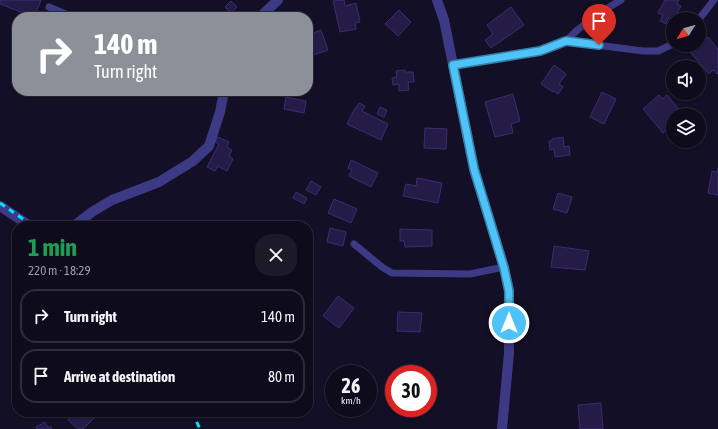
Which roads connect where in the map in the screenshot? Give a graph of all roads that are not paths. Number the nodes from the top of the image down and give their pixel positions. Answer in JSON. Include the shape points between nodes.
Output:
{"nodes":[{"id":1,"x":278,"y":0,"type":"edge"},
{"id":2,"x":437,"y":0,"type":"edge"},
{"id":3,"x":621,"y":0,"type":"edge"},
{"id":4,"x":714,"y":0,"type":"edge"},
{"id":5,"x":49,"y":7,"type":"dead end"},
{"id":6,"x":60,"y":12,"type":"edge"},
{"id":7,"x":265,"y":12,"type":"edge"},
{"id":8,"x":705,"y":12,"type":"edge"},
{"id":9,"x":566,"y":41,"type":"junction"},
{"id":10,"x":666,"y":47,"type":"edge"},
{"id":11,"x":453,"y":65,"type":"junction"},
{"id":12,"x":223,"y":96,"type":"edge"},
{"id":13,"x":0,"y":206,"type":"edge"},
{"id":14,"x":22,"y":221,"type":"edge"},
{"id":15,"x":80,"y":221,"type":"edge"},
{"id":16,"x":354,"y":244,"type":"dead end"},
{"id":17,"x":504,"y":268,"type":"junction"},
{"id":18,"x":502,"y":429,"type":"edge"}],
"edges":[{"from":1,"to":7,"type":"street"},
{"from":2,"to":11,"type":"street","via":[[444,20]]},
{"from":3,"to":9,"type":"lane","via":[[588,21]]},
{"from":4,"to":8,"type":"lane"},
{"from":5,"to":6,"type":"lane"},
{"from":9,"to":10,"type":"lane","via":[[643,51],[658,51]]},
{"from":9,"to":11,"type":"lane","via":[[540,51]]},
{"from":11,"to":17,"type":"street","via":[[474,169]]},
{"from":12,"to":15,"type":"street","via":[[209,146],[193,161],[159,182],[112,200]]},
{"from":13,"to":14,"type":"street"},
{"from":16,"to":17,"type":"lane","via":[[392,273],[470,274]]},
{"from":17,"to":18,"type":"street","via":[[510,308]]}]}
